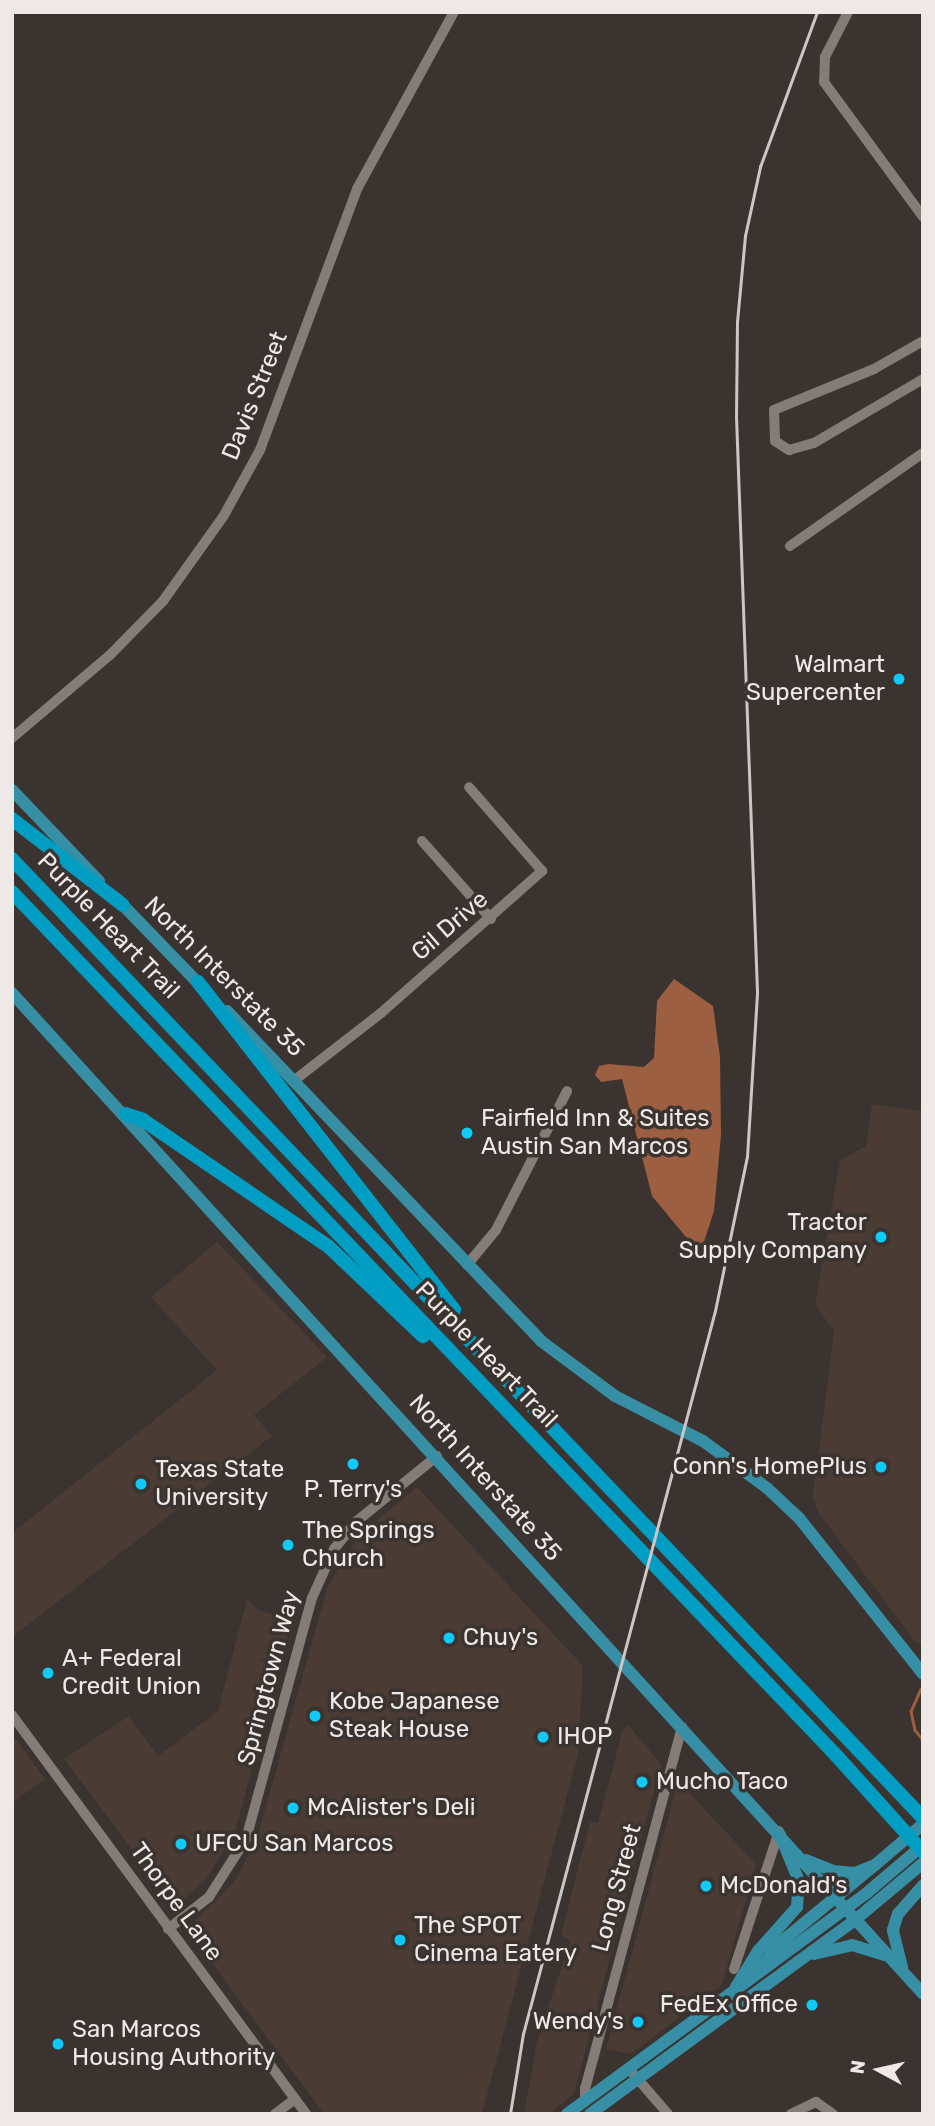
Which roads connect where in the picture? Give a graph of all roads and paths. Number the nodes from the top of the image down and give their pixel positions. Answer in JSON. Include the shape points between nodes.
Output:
{"nodes":[{"id":1,"x":454,"y":12,"type":"edge"},
{"id":2,"x":848,"y":12,"type":"edge"},
{"id":3,"x":923,"y":218,"type":"edge"},
{"id":4,"x":923,"y":341,"type":"edge"},
{"id":5,"x":923,"y":379,"type":"edge"},
{"id":6,"x":923,"y":453,"type":"edge"},
{"id":7,"x":790,"y":546,"type":"dead end"},
{"id":8,"x":12,"y":738,"type":"edge"},
{"id":9,"x":469,"y":787,"type":"dead end"},
{"id":10,"x":12,"y":790,"type":"edge"},
{"id":11,"x":12,"y":819,"type":"edge"},
{"id":12,"x":422,"y":841,"type":"dead end"},
{"id":13,"x":12,"y":859,"type":"edge"},
{"id":14,"x":12,"y":892,"type":"edge"},
{"id":15,"x":123,"y":905,"type":"junction"},
{"id":16,"x":491,"y":919,"type":"junction"},
{"id":17,"x":198,"y":982,"type":"junction"},
{"id":18,"x":12,"y":993,"type":"edge"},
{"id":19,"x":296,"y":1079,"type":"junction"},
{"id":20,"x":566,"y":1091,"type":"dead end"},
{"id":21,"x":126,"y":1114,"type":"junction"},
{"id":22,"x":467,"y":1265,"type":"junction"},
{"id":23,"x":485,"y":1354,"type":"junction"},
{"id":24,"x":512,"y":1416,"type":"junction"},
{"id":25,"x":437,"y":1457,"type":"junction"},
{"id":26,"x":921,"y":1670,"type":"edge"},
{"id":27,"x":12,"y":1715,"type":"edge"},
{"id":28,"x":682,"y":1727,"type":"junction"},
{"id":29,"x":923,"y":1818,"type":"edge"},
{"id":30,"x":923,"y":1824,"type":"edge"},
{"id":31,"x":779,"y":1831,"type":"junction"},
{"id":32,"x":923,"y":1845,"type":"edge"},
{"id":33,"x":923,"y":1852,"type":"edge"},
{"id":34,"x":803,"y":1858,"type":"junction"},
{"id":35,"x":923,"y":1863,"type":"edge"},
{"id":36,"x":875,"y":1866,"type":"junction"},
{"id":37,"x":923,"y":1885,"type":"edge"},
{"id":38,"x":836,"y":1898,"type":"junction"},
{"id":39,"x":845,"y":1909,"type":"junction"},
{"id":40,"x":855,"y":1920,"type":"junction"},
{"id":41,"x":169,"y":1929,"type":"junction"},
{"id":42,"x":803,"y":1957,"type":"junction"},
{"id":43,"x":894,"y":1960,"type":"junction"},
{"id":44,"x":734,"y":1969,"type":"dead end"},
{"id":45,"x":903,"y":1970,"type":"junction"},
{"id":46,"x":758,"y":1973,"type":"junction"},
{"id":47,"x":734,"y":1991,"type":"junction"},
{"id":48,"x":923,"y":1994,"type":"edge"},
{"id":49,"x":675,"y":2052,"type":"junction"},
{"id":50,"x":633,"y":2074,"type":"junction"},
{"id":51,"x":295,"y":2099,"type":"junction"},
{"id":52,"x":585,"y":2101,"type":"junction"},
{"id":53,"x":275,"y":2114,"type":"edge"},
{"id":54,"x":306,"y":2114,"type":"edge"},
{"id":55,"x":567,"y":2114,"type":"edge"},
{"id":56,"x":590,"y":2114,"type":"edge"},
{"id":57,"x":668,"y":2114,"type":"edge"},
{"id":58,"x":791,"y":2114,"type":"edge"},
{"id":59,"x":833,"y":2114,"type":"edge"}],
"edges":[{"from":1,"to":8,"type":"street","name":"Davis Street","via":[[357,189],[260,450],[223,517],[163,601],[110,655]]},
{"from":2,"to":3,"type":"street","via":[[825,57],[824,82]]},
{"from":4,"to":5,"type":"street","via":[[874,369],[774,410],[775,441],[789,450],[814,443]]},
{"from":6,"to":7,"type":"street"},
{"from":9,"to":16,"type":"street","name":"Gil Drive","via":[[542,871]]},
{"from":10,"to":15,"type":"main road","name":"North Interstate 35"},
{"from":11,"to":15,"type":"highway"},
{"from":12,"to":16,"type":"street"},
{"from":13,"to":23,"type":"highway","name":"Purple Heart Trail"},
{"from":14,"to":24,"type":"highway","name":"Purple Heart Trail"},
{"from":15,"to":17,"type":"main road","name":"North Interstate 35"},
{"from":16,"to":19,"type":"street","name":"Gil Drive"},
{"from":17,"to":19,"type":"main road","name":"North Interstate 35"},
{"from":17,"to":23,"type":"highway"},
{"from":18,"to":21,"type":"main road","name":"North Interstate 35"},
{"from":19,"to":22,"type":"main road","name":"North Interstate 35"},
{"from":20,"to":22,"type":"street","via":[[496,1230]]},
{"from":21,"to":24,"type":"highway","via":[[143,1120],[328,1246]]},
{"from":21,"to":25,"type":"main road","name":"North Interstate 35"},
{"from":22,"to":26,"type":"main road","name":"North Interstate 35","via":[[569,1363],[615,1396],[702,1441],[767,1488],[799,1518]]},
{"from":23,"to":29,"type":"highway","name":"Purple Heart Trail"},
{"from":24,"to":33,"type":"highway","name":"Purple Heart Trail"},
{"from":25,"to":28,"type":"main road","name":"North Interstate 35"},
{"from":25,"to":41,"type":"street","name":"Springtown Way","via":[[357,1521],[329,1558],[312,1598],[246,1839],[209,1897]]},
{"from":27,"to":41,"type":"street","name":"Thorpe Lane"},
{"from":28,"to":31,"type":"main road","name":"North Interstate 35"},
{"from":28,"to":52,"type":"street","name":"Long Street","via":[[584,2089]]},
{"from":30,"to":36,"type":"main road"},
{"from":31,"to":34,"type":"main road","name":"North Interstate 35"},
{"from":31,"to":44,"type":"street"},
{"from":31,"to":47,"type":"main road","via":[[799,1881],[797,1908],[758,1951]]},
{"from":32,"to":39,"type":"main road"},
{"from":34,"to":36,"type":"main road","via":[[843,1873]]},
{"from":34,"to":38,"type":"main road","name":"North Interstate 35"},
{"from":35,"to":40,"type":"main road"},
{"from":36,"to":38,"type":"main road"},
{"from":37,"to":45,"type":"main road","via":[[898,1914],[892,1930]]},
{"from":38,"to":39,"type":"main road","name":"North Interstate 35"},
{"from":38,"to":46,"type":"main road","via":[[779,1943]]},
{"from":39,"to":40,"type":"main road","name":"North Interstate 35"},
{"from":39,"to":46,"type":"main road"},
{"from":40,"to":42,"type":"main road"},
{"from":40,"to":43,"type":"main road","name":"North Interstate 35"},
{"from":41,"to":51,"type":"street","name":"Thorpe Lane"},
{"from":42,"to":43,"type":"main road","via":[[852,1945]]},
{"from":42,"to":49,"type":"main road"},
{"from":43,"to":45,"type":"main road","name":"North Interstate 35"},
{"from":45,"to":48,"type":"main road","name":"North Interstate 35"},
{"from":46,"to":47,"type":"main road"},
{"from":46,"to":49,"type":"main road","via":[[735,1998],[690,2032]]},
{"from":47,"to":50,"type":"main road"},
{"from":49,"to":50,"type":"main road"},
{"from":50,"to":52,"type":"main road"},
{"from":50,"to":56,"type":"main road"},
{"from":50,"to":57,"type":"street"},
{"from":51,"to":53,"type":"street"},
{"from":51,"to":54,"type":"street","name":"Thorpe Lane"},
{"from":52,"to":55,"type":"main road"},
{"from":58,"to":59,"type":"street","via":[[816,2102]]}]}
